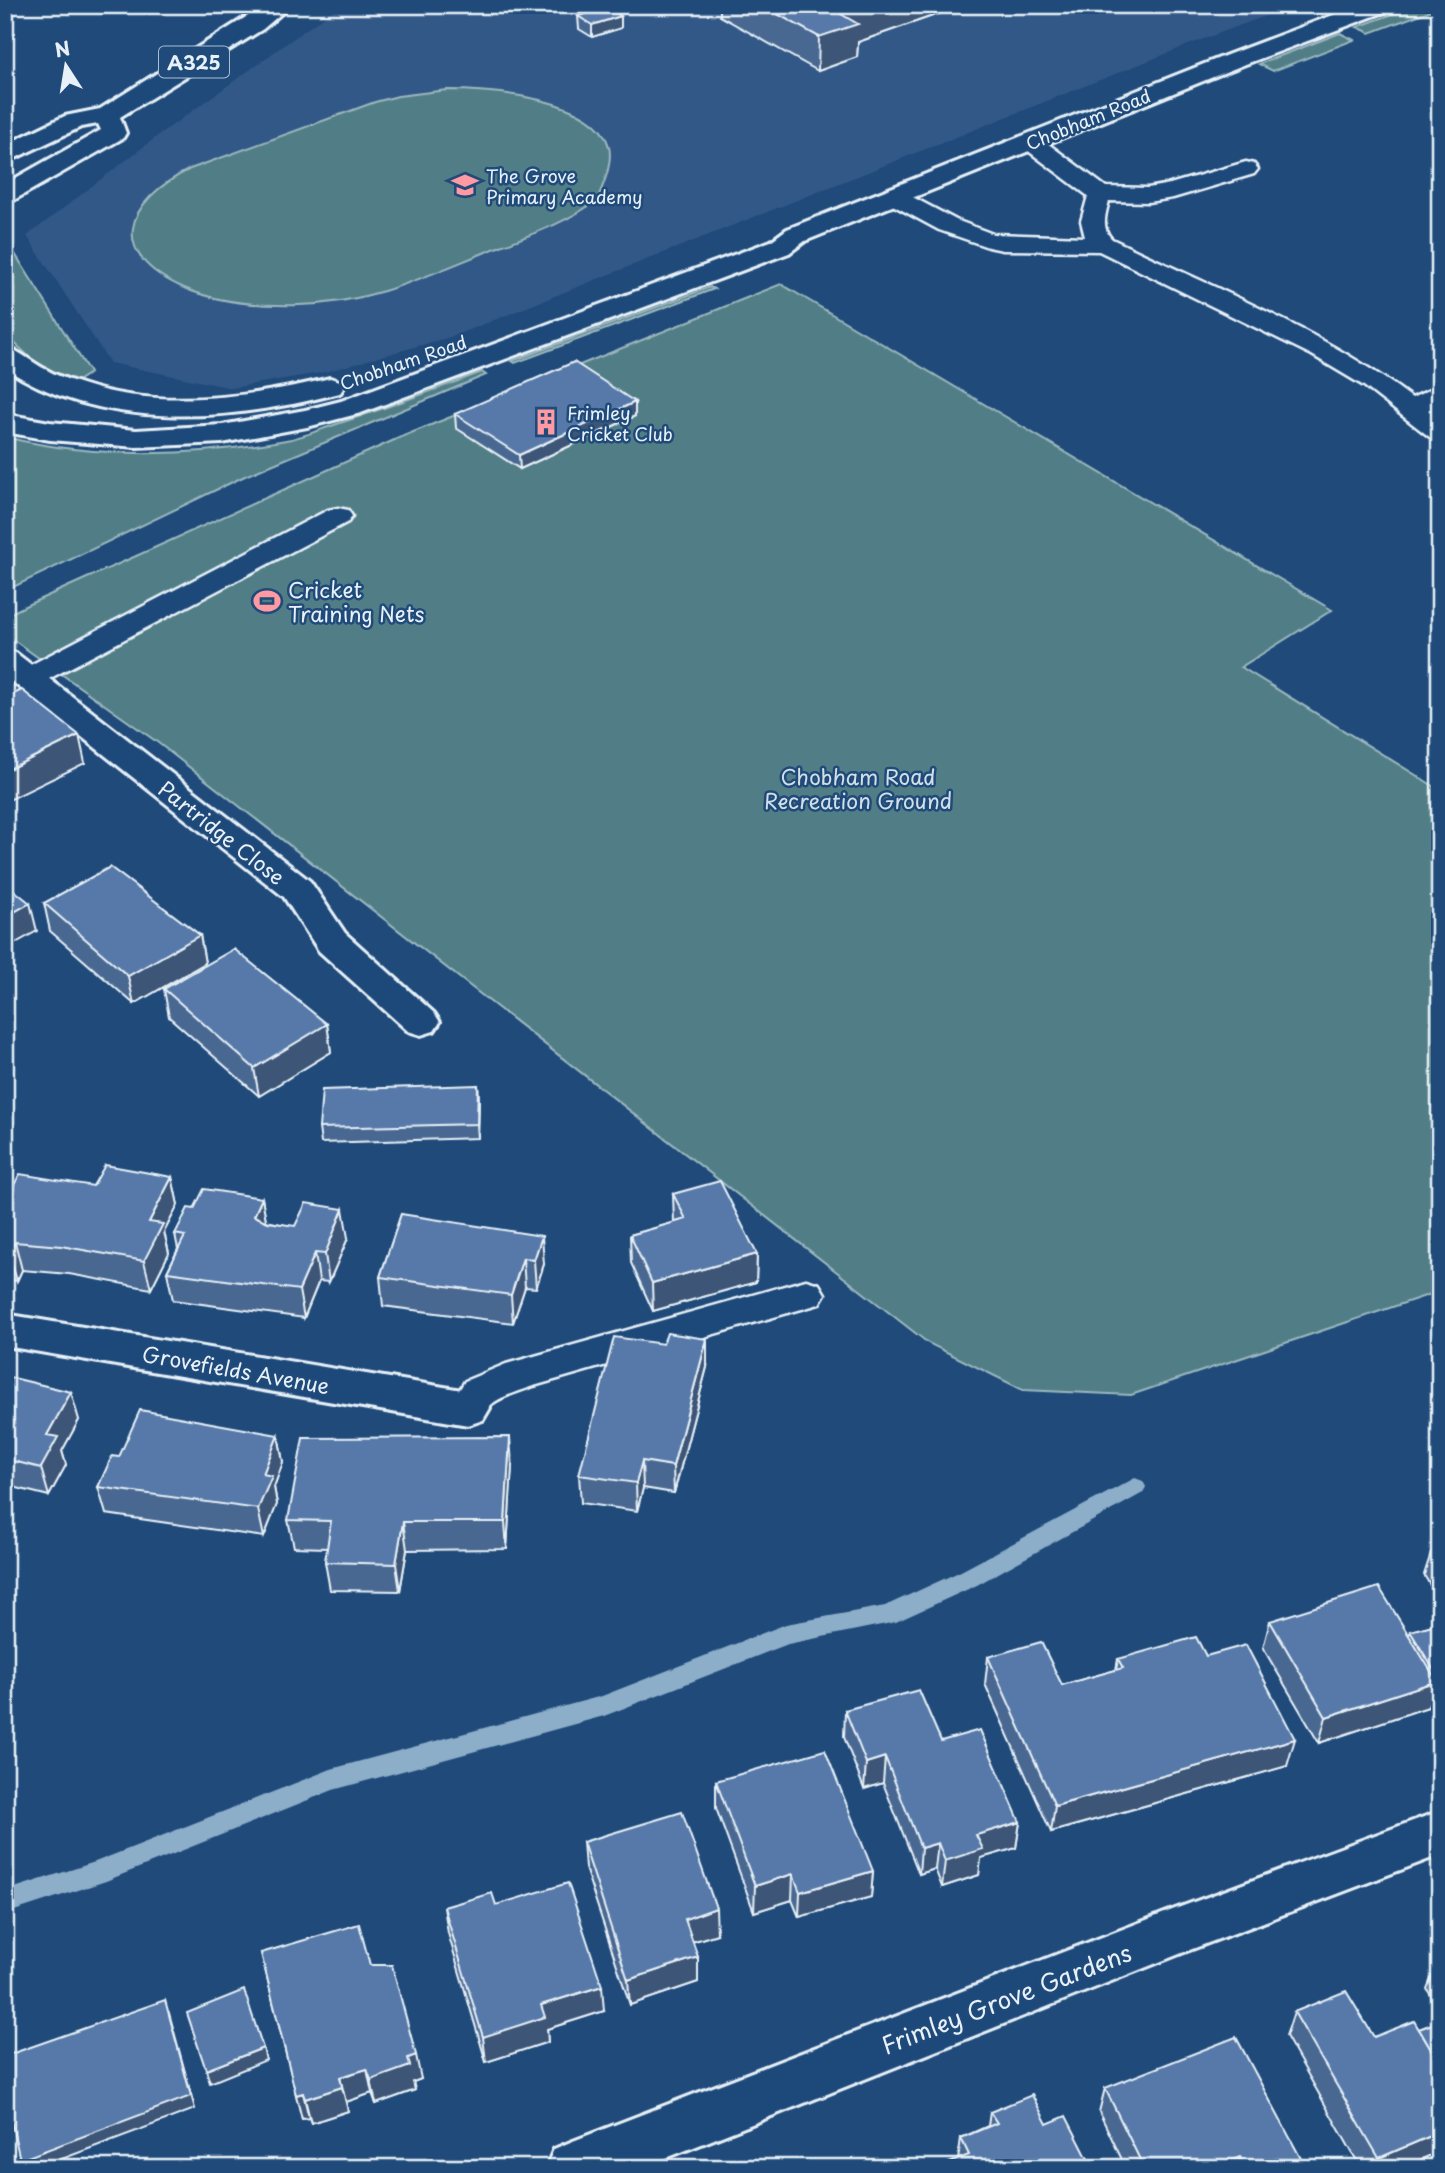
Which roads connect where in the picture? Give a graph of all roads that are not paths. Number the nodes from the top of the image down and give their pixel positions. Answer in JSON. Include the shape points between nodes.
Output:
{"nodes":[{"id":1,"x":280,"y":5,"type":"edge"},
{"id":2,"x":1382,"y":5,"type":"edge"},
{"id":3,"x":107,"y":115,"type":"junction"},
{"id":4,"x":1031,"y":142,"type":"junction"},
{"id":5,"x":5,"y":155,"type":"edge"},
{"id":6,"x":1246,"y":169,"type":"dead end"},
{"id":7,"x":1100,"y":194,"type":"junction"},
{"id":8,"x":5,"y":195,"type":"edge"},
{"id":9,"x":895,"y":197,"type":"junction"},
{"id":10,"x":796,"y":235,"type":"junction"},
{"id":11,"x":1103,"y":244,"type":"junction"},
{"id":12,"x":5,"y":355,"type":"edge"},
{"id":13,"x":1440,"y":393,"type":"edge"},
{"id":14,"x":1410,"y":410,"type":"junction"},
{"id":15,"x":5,"y":423,"type":"edge"},
{"id":16,"x":1440,"y":432,"type":"edge"},
{"id":17,"x":338,"y":516,"type":"dead end"},
{"id":18,"x":17,"y":669,"type":"edge"},
{"id":19,"x":421,"y":1022,"type":"dead end"},
{"id":20,"x":806,"y":1294,"type":"dead end"},
{"id":21,"x":5,"y":1330,"type":"edge"},
{"id":22,"x":468,"y":1408,"type":"joint"},
{"id":23,"x":1440,"y":1833,"type":"edge"},
{"id":24,"x":573,"y":2168,"type":"edge"}],
"edges":[{"from":1,"to":3,"type":"main road","number":"A325"},
{"from":2,"to":4,"type":"main road","name":"Chobham Road"},
{"from":3,"to":5,"type":"main road","number":"A325","via":[[74,121]]},
{"from":3,"to":8,"type":"main road","via":[[114,133]]},
{"from":4,"to":7,"type":"lane"},
{"from":4,"to":9,"type":"main road","name":"Chobham Road"},
{"from":6,"to":7,"type":"lane","via":[[1173,191]]},
{"from":7,"to":11,"type":"lane","via":[[1092,231]]},
{"from":9,"to":10,"type":"main road","name":"Chobham Road"},
{"from":9,"to":11,"type":"lane","via":[[949,227],[986,240]]},
{"from":10,"to":12,"type":"main road","name":"Chobham Road","via":[[758,235],[389,368],[311,393],[264,401],[183,406],[97,398],[74,393]]},
{"from":10,"to":15,"type":"main road","name":"Chobham Road","via":[[780,247],[472,364],[386,396],[292,423],[219,436],[150,440],[65,435]]},
{"from":11,"to":14,"type":"lane","via":[[1321,350]]},
{"from":13,"to":14,"type":"lane"},
{"from":14,"to":16,"type":"lane"},
{"from":17,"to":18,"type":"lane"},
{"from":18,"to":19,"type":"main road","name":"Partridge Close","via":[[297,889],[332,942]]},
{"from":20,"to":22,"type":"lane","via":[[520,1375],[478,1392]]},
{"from":21,"to":22,"type":"main road","name":"Grovefields Avenue"},
{"from":23,"to":24,"type":"main road","name":"Frimley Grove Gardens"}]}
